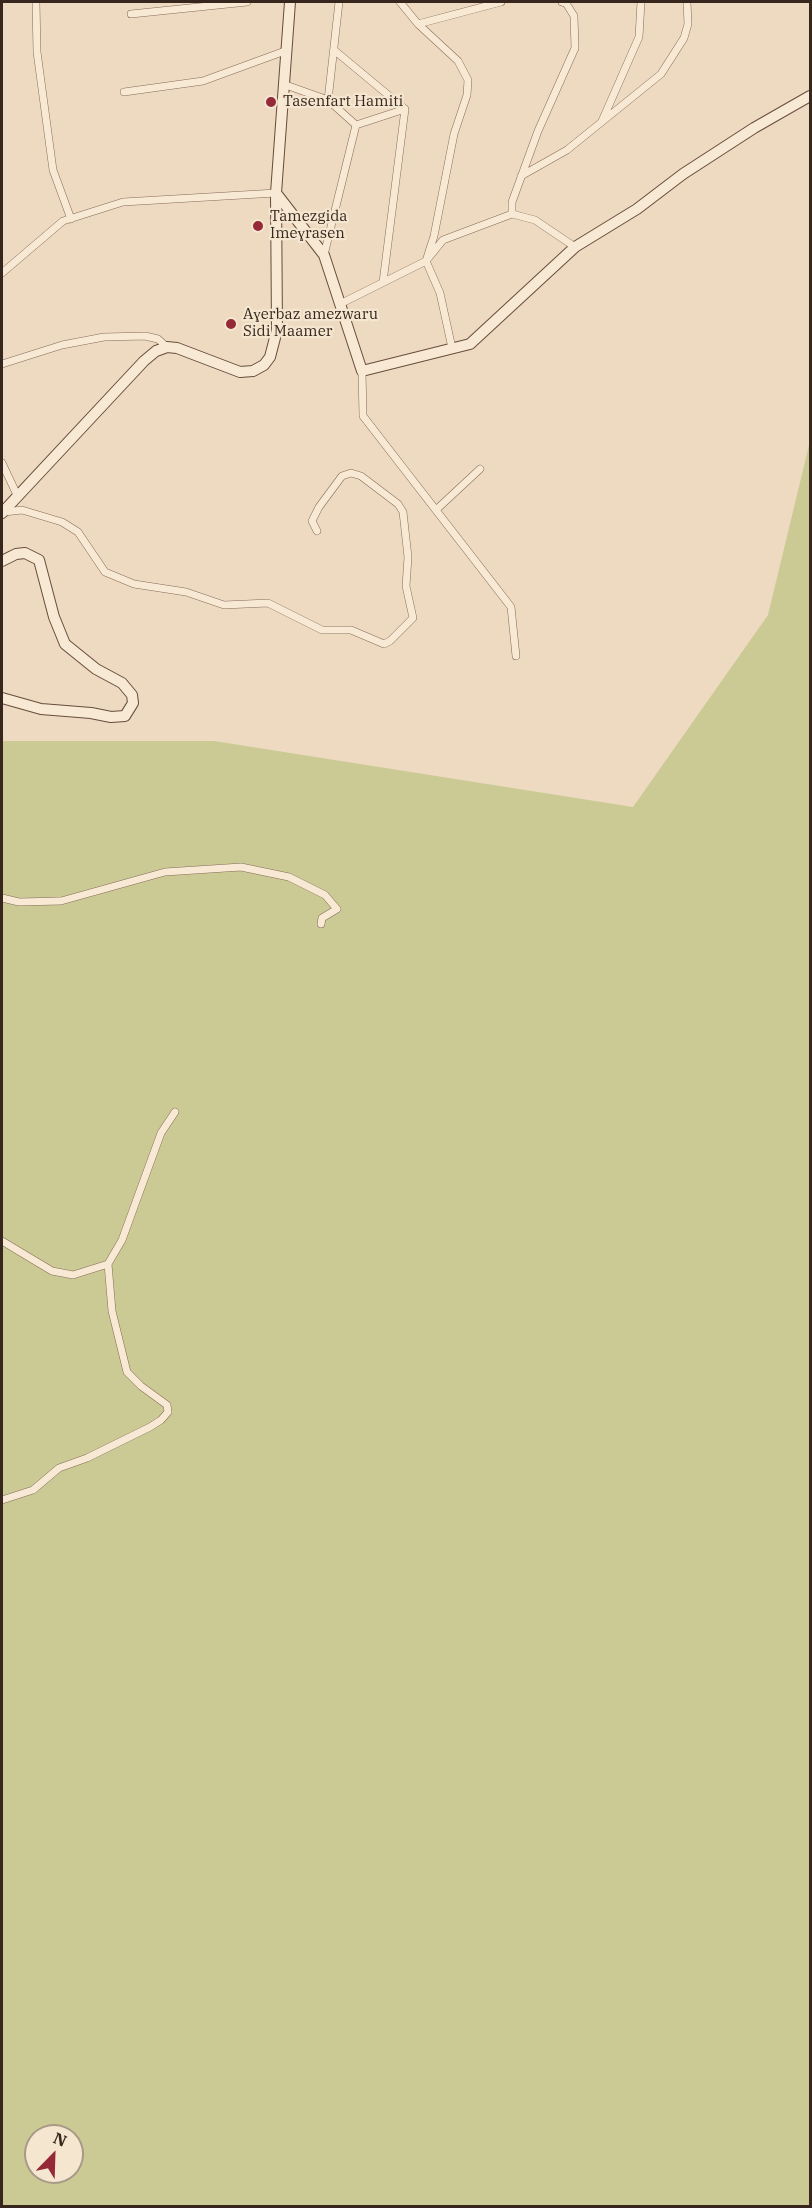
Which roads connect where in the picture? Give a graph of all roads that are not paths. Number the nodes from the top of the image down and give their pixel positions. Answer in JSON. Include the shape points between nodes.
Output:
{"nodes":[{"id":1,"x":36,"y":2,"type":"edge"},
{"id":2,"x":247,"y":2,"type":"edge"},
{"id":3,"x":290,"y":2,"type":"edge"},
{"id":4,"x":339,"y":2,"type":"edge"},
{"id":5,"x":400,"y":2,"type":"edge"},
{"id":6,"x":501,"y":2,"type":"edge"},
{"id":7,"x":562,"y":2,"type":"edge"},
{"id":8,"x":641,"y":2,"type":"edge"},
{"id":9,"x":687,"y":2,"type":"edge"},
{"id":10,"x":131,"y":14,"type":"dead end"},
{"id":11,"x":418,"y":24,"type":"junction"},
{"id":12,"x":334,"y":50,"type":"junction"},
{"id":13,"x":285,"y":51,"type":"junction"},
{"id":14,"x":282,"y":84,"type":"junction"},
{"id":15,"x":124,"y":92,"type":"dead end"},
{"id":16,"x":810,"y":96,"type":"edge"},
{"id":17,"x":328,"y":100,"type":"junction"},
{"id":18,"x":405,"y":109,"type":"junction"},
{"id":19,"x":601,"y":124,"type":"junction"},
{"id":20,"x":356,"y":125,"type":"junction"},
{"id":21,"x":522,"y":176,"type":"junction"},
{"id":22,"x":276,"y":193,"type":"junction"},
{"id":23,"x":512,"y":214,"type":"junction"},
{"id":24,"x":70,"y":219,"type":"junction"},
{"id":25,"x":575,"y":246,"type":"junction"},
{"id":26,"x":324,"y":255,"type":"junction"},
{"id":27,"x":426,"y":261,"type":"junction"},
{"id":28,"x":2,"y":273,"type":"edge"},
{"id":29,"x":383,"y":282,"type":"junction"},
{"id":30,"x":340,"y":304,"type":"junction"},
{"id":31,"x":167,"y":346,"type":"junction"},
{"id":32,"x":452,"y":348,"type":"junction"},
{"id":33,"x":2,"y":364,"type":"edge"},
{"id":34,"x":362,"y":371,"type":"junction"},
{"id":35,"x":2,"y":463,"type":"edge"},
{"id":36,"x":480,"y":469,"type":"dead end"},
{"id":37,"x":18,"y":497,"type":"junction"},
{"id":38,"x":437,"y":509,"type":"junction"},
{"id":39,"x":2,"y":513,"type":"edge"},
{"id":40,"x":317,"y":531,"type":"dead end"},
{"id":41,"x":2,"y":561,"type":"edge"},
{"id":42,"x":516,"y":656,"type":"dead end"},
{"id":43,"x":2,"y":698,"type":"edge"},
{"id":44,"x":2,"y":898,"type":"edge"},
{"id":45,"x":321,"y":924,"type":"dead end"},
{"id":46,"x":175,"y":1112,"type":"dead end"},
{"id":47,"x":2,"y":1241,"type":"edge"},
{"id":48,"x":108,"y":1264,"type":"junction"},
{"id":49,"x":2,"y":1500,"type":"edge"}],
"edges":[{"from":1,"to":24,"type":"street","via":[[37,52],[53,170]]},
{"from":2,"to":10,"type":"street"},
{"from":3,"to":13,"type":"main road"},
{"from":4,"to":12,"type":"street"},
{"from":5,"to":11,"type":"street"},
{"from":6,"to":11,"type":"street"},
{"from":7,"to":21,"type":"street","via":[[574,16],[575,48]]},
{"from":8,"to":19,"type":"street","via":[[639,37]]},
{"from":9,"to":19,"type":"street","via":[[688,24],[676,53],[661,74]]},
{"from":11,"to":27,"type":"street","via":[[458,61],[468,85]]},
{"from":12,"to":17,"type":"street"},
{"from":12,"to":18,"type":"street"},
{"from":13,"to":14,"type":"main road"},
{"from":13,"to":15,"type":"street","via":[[203,81]]},
{"from":14,"to":17,"type":"street"},
{"from":14,"to":22,"type":"main road"},
{"from":16,"to":25,"type":"main road","via":[[753,128],[637,209]]},
{"from":17,"to":20,"type":"street"},
{"from":18,"to":20,"type":"street"},
{"from":18,"to":29,"type":"street"},
{"from":19,"to":21,"type":"street","via":[[567,150]]},
{"from":20,"to":26,"type":"street"},
{"from":21,"to":23,"type":"street","via":[[512,202]]},
{"from":22,"to":24,"type":"street","via":[[123,202]]},
{"from":22,"to":26,"type":"main road"},
{"from":22,"to":31,"type":"main road","via":[[277,330],[274,348],[264,365],[240,372]]},
{"from":23,"to":25,"type":"street","via":[[535,220]]},
{"from":23,"to":27,"type":"street","via":[[443,240]]},
{"from":24,"to":28,"type":"street"},
{"from":25,"to":32,"type":"main road","via":[[470,344]]},
{"from":26,"to":30,"type":"main road"},
{"from":27,"to":29,"type":"street"},
{"from":27,"to":32,"type":"street","via":[[440,293]]},
{"from":29,"to":30,"type":"street"},
{"from":30,"to":34,"type":"main road"},
{"from":31,"to":33,"type":"street","via":[[145,336],[90,339]]},
{"from":31,"to":37,"type":"main road","via":[[144,361]]},
{"from":32,"to":34,"type":"main road"},
{"from":34,"to":38,"type":"street","via":[[363,416]]},
{"from":35,"to":37,"type":"street"},
{"from":36,"to":38,"type":"street"},
{"from":37,"to":39,"type":"main road"},
{"from":38,"to":42,"type":"street","via":[[511,607]]},
{"from":39,"to":40,"type":"street","via":[[22,510],[62,522],[78,532],[105,572],[134,584],[186,592],[224,605],[268,603],[322,630],[351,630],[384,644],[390,641],[412,618],[406,586],[408,557],[403,512],[398,504],[361,476],[351,473],[342,476],[319,507],[312,520]]},
{"from":41,"to":43,"type":"main road","via":[[25,553],[39,560],[65,644],[129,690],[133,703],[125,716],[111,717],[41,709]]},
{"from":44,"to":45,"type":"street","via":[[19,902],[61,901],[145,876],[241,867],[289,877],[325,895],[337,909],[322,918]]},
{"from":46,"to":48,"type":"street","via":[[161,1133],[122,1240]]},
{"from":47,"to":48,"type":"street","via":[[52,1271],[73,1275]]},
{"from":48,"to":49,"type":"street","via":[[112,1311],[127,1372],[165,1403],[168,1412],[150,1427],[59,1468],[33,1490]]}]}
